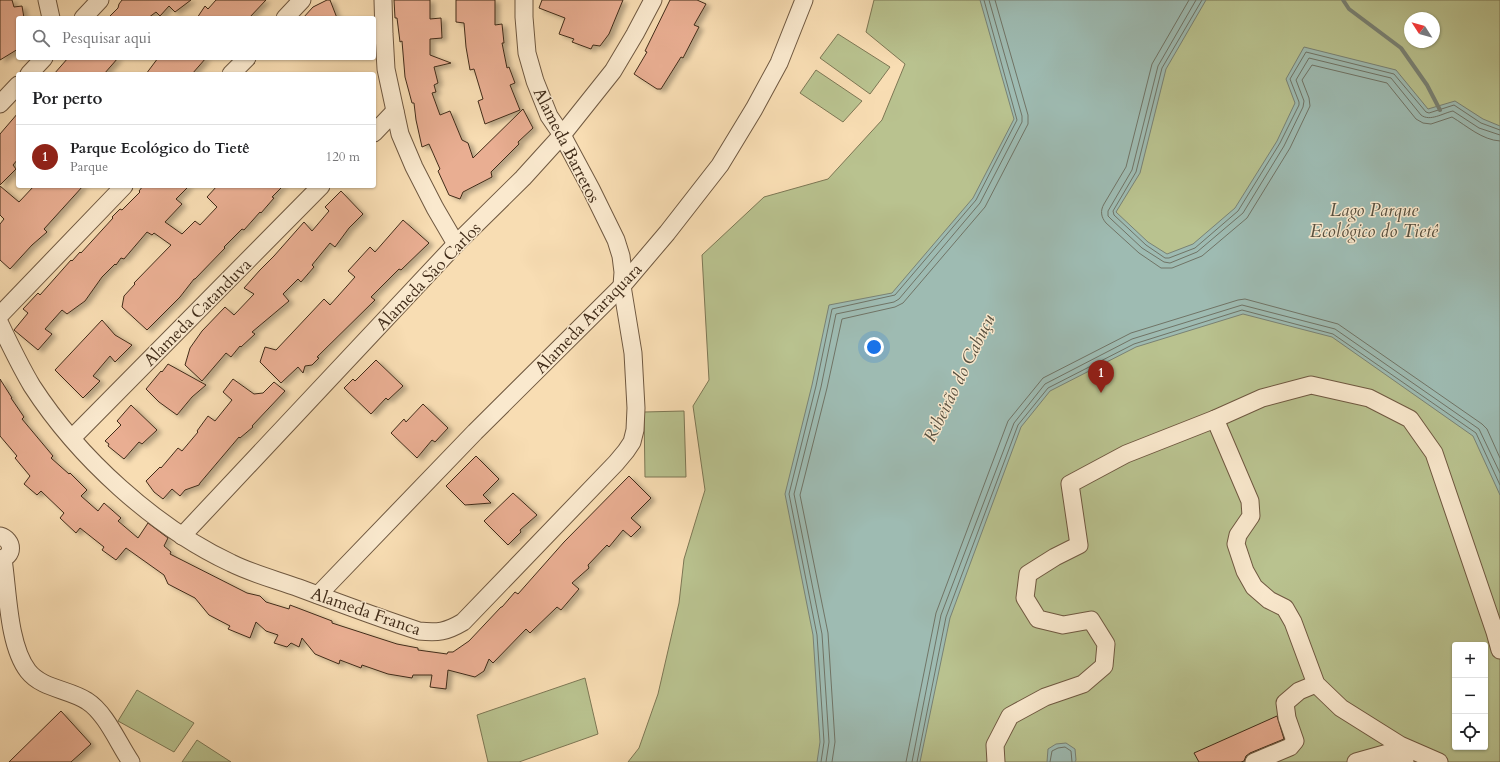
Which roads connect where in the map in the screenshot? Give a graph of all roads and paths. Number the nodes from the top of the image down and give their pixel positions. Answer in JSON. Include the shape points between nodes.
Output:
{"nodes":[{"id":1,"x":47,"y":0,"type":"edge"},
{"id":2,"x":100,"y":0,"type":"edge"},
{"id":3,"x":302,"y":0,"type":"edge"},
{"id":4,"x":383,"y":0,"type":"edge"},
{"id":5,"x":524,"y":0,"type":"edge"},
{"id":6,"x":653,"y":0,"type":"edge"},
{"id":7,"x":804,"y":0,"type":"edge"},
{"id":8,"x":51,"y":16,"type":"edge"},
{"id":9,"x":85,"y":16,"type":"edge"},
{"id":10,"x":287,"y":16,"type":"edge"},
{"id":11,"x":42,"y":60,"type":"edge"},
{"id":12,"x":244,"y":60,"type":"edge"},
{"id":13,"x":31,"y":72,"type":"edge"},
{"id":14,"x":233,"y":72,"type":"edge"},
{"id":15,"x":16,"y":87,"type":"edge"},
{"id":16,"x":0,"y":104,"type":"edge"},
{"id":17,"x":395,"y":112,"type":"junction"},
{"id":18,"x":376,"y":131,"type":"edge"},
{"id":19,"x":562,"y":135,"type":"junction"},
{"id":20,"x":122,"y":188,"type":"edge"},
{"id":21,"x":320,"y":188,"type":"edge"},
{"id":22,"x":456,"y":244,"type":"junction"},
{"id":23,"x":622,"y":286,"type":"junction"},
{"id":24,"x":0,"y":315,"type":"edge"},
{"id":25,"x":0,"y":324,"type":"edge"},
{"id":26,"x":1215,"y":419,"type":"junction"},
{"id":27,"x":72,"y":438,"type":"junction"},
{"id":28,"x":0,"y":536,"type":"edge"},
{"id":29,"x":182,"y":536,"type":"junction"},
{"id":30,"x":1,"y":559,"type":"edge"},
{"id":31,"x":318,"y":595,"type":"junction"},
{"id":32,"x":1500,"y":650,"type":"edge"},
{"id":33,"x":1316,"y":684,"type":"junction"},
{"id":34,"x":131,"y":762,"type":"edge"},
{"id":35,"x":996,"y":762,"type":"edge"},
{"id":36,"x":1254,"y":762,"type":"edge"},
{"id":37,"x":1356,"y":762,"type":"edge"},
{"id":38,"x":1405,"y":762,"type":"edge"},
{"id":39,"x":1439,"y":762,"type":"edge"}],
"edges":[{"from":1,"to":8,"type":"street"},
{"from":2,"to":9,"type":"street"},
{"from":3,"to":10,"type":"street"},
{"from":4,"to":17,"type":"street","via":[[386,69]]},
{"from":5,"to":19,"type":"street","name":"Alameda Barretos","via":[[527,53],[534,81],[549,116]]},
{"from":6,"to":19,"type":"street","name":"Alameda São Carlos","via":[[612,71]]},
{"from":7,"to":23,"type":"street","name":"Alameda Araraquara","via":[[779,63],[720,165]]},
{"from":11,"to":13,"type":"street"},
{"from":12,"to":14,"type":"street"},
{"from":15,"to":16,"type":"street"},
{"from":17,"to":18,"type":"street"},
{"from":17,"to":22,"type":"street","via":[[400,134],[414,167]]},
{"from":19,"to":22,"type":"street","name":"Alameda São Carlos","via":[[523,178]]},
{"from":19,"to":23,"type":"street","name":"Alameda Barretos","via":[[616,240],[621,256]]},
{"from":20,"to":24,"type":"street"},
{"from":21,"to":27,"type":"street","name":"Alameda Catanduva"},
{"from":22,"to":29,"type":"street","name":"Alameda São Carlos"},
{"from":23,"to":31,"type":"street","name":"Alameda Araraquara","via":[[475,432]]},
{"from":23,"to":31,"type":"street","name":"Alameda Franca","via":[[633,360],[636,408],[632,442],[616,463],[482,603],[451,630],[437,633],[419,631]]},
{"from":25,"to":27,"type":"street","name":"Alameda Franca","via":[[33,386]]},
{"from":26,"to":32,"type":"street","via":[[1262,398],[1311,385],[1369,398],[1410,419],[1434,453]]},
{"from":26,"to":33,"type":"street","via":[[1250,501],[1250,516],[1238,535],[1236,544],[1245,571],[1254,587],[1269,600],[1285,608],[1294,622]]},
{"from":26,"to":35,"type":"street","via":[[1126,454],[1070,484],[1079,545],[1028,574],[1024,598],[1038,619],[1063,626],[1091,620],[1106,644],[1104,666],[1083,684],[1045,697],[1010,716],[995,745]]},
{"from":27,"to":29,"type":"street","name":"Alameda Franca","via":[[98,469]]},
{"from":28,"to":30,"type":"street","via":[[9,541],[11,548],[8,555]]},
{"from":29,"to":31,"type":"street","name":"Alameda Franca","via":[[232,564]]},
{"from":30,"to":34,"type":"street","via":[[14,639],[21,660],[29,672],[41,681],[88,702],[101,715]]},
{"from":33,"to":36,"type":"street","via":[[1299,690],[1285,703],[1295,741],[1290,747]]},
{"from":33,"to":39,"type":"street","via":[[1341,708],[1400,745]]},
{"from":37,"to":38,"type":"street","via":[[1388,753]]}]}
